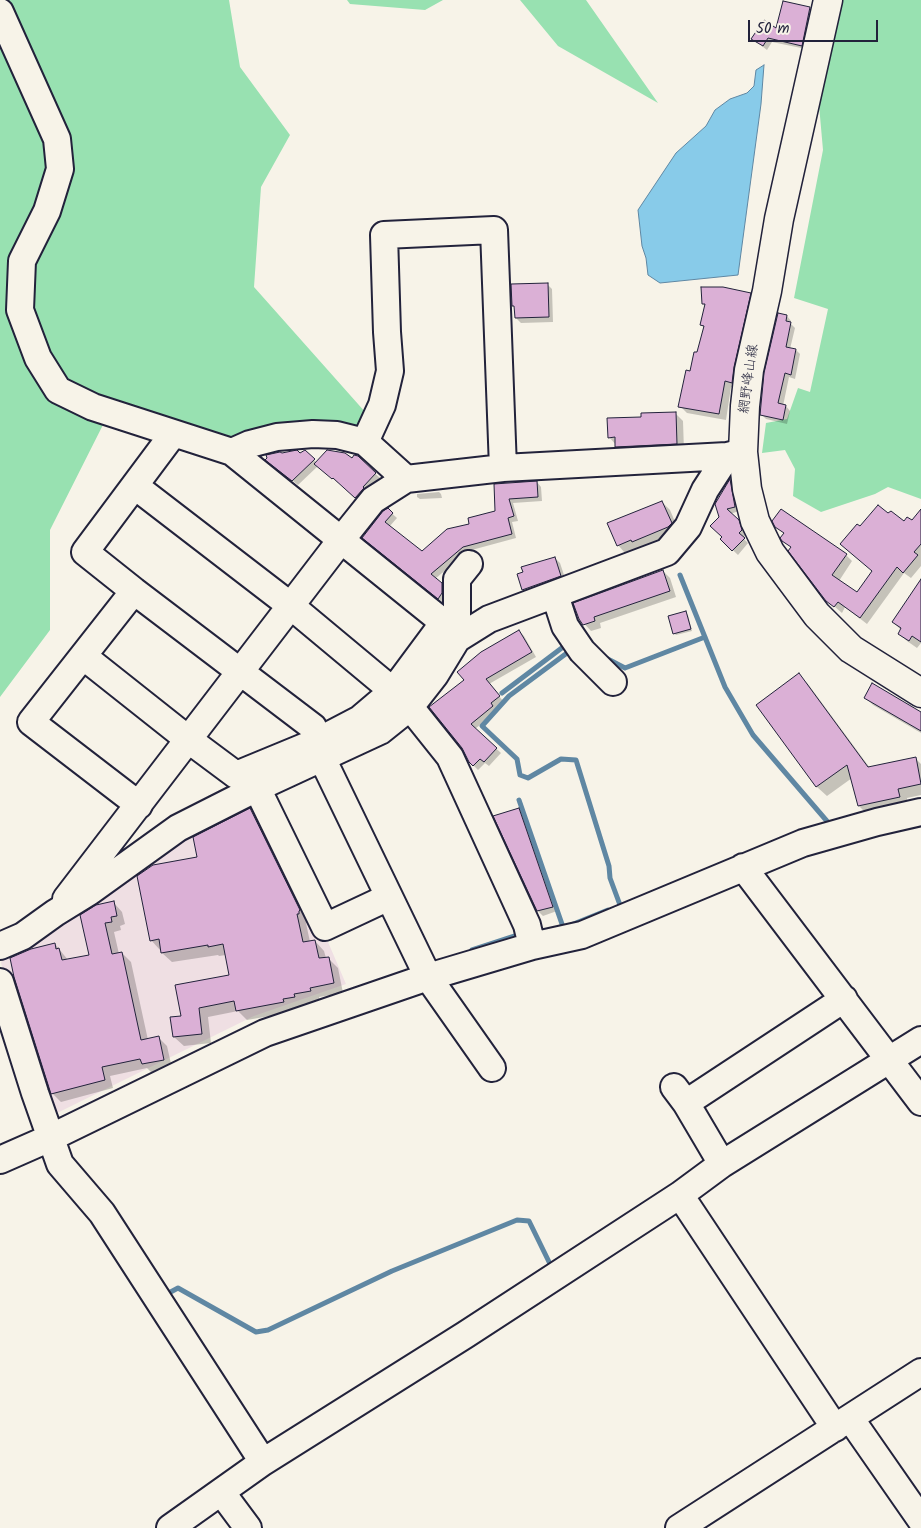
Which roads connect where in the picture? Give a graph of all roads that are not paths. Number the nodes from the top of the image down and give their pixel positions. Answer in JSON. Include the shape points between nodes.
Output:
{"nodes":[{"id":1,"x":828,"y":0,"type":"edge"},
{"id":2,"x":0,"y":12,"type":"edge"},
{"id":3,"x":173,"y":434,"type":"junction"},
{"id":4,"x":365,"y":442,"type":"junction"},
{"id":5,"x":232,"y":452,"type":"junction"},
{"id":6,"x":735,"y":454,"type":"junction"},
{"id":7,"x":503,"y":468,"type":"junction"},
{"id":8,"x":406,"y":479,"type":"junction"},
{"id":9,"x":135,"y":486,"type":"junction"},
{"id":10,"x":341,"y":540,"type":"junction"},
{"id":11,"x":469,"y":564,"type":"dead end"},
{"id":12,"x":134,"y":591,"type":"junction"},
{"id":13,"x":555,"y":595,"type":"junction"},
{"id":14,"x":291,"y":606,"type":"junction"},
{"id":15,"x":457,"y":639,"type":"junction"},
{"id":16,"x":83,"y":656,"type":"junction"},
{"id":17,"x":240,"y":672,"type":"junction"},
{"id":18,"x":613,"y":682,"type":"dead end"},
{"id":19,"x":921,"y":693,"type":"edge"},
{"id":20,"x":401,"y":699,"type":"junction"},
{"id":21,"x":189,"y":740,"type":"junction"},
{"id":22,"x":319,"y":750,"type":"junction"},
{"id":23,"x":257,"y":788,"type":"junction"},
{"id":24,"x":139,"y":805,"type":"junction"},
{"id":25,"x":921,"y":812,"type":"edge"},
{"id":26,"x":743,"y":867,"type":"junction"},
{"id":27,"x":390,"y":897,"type":"junction"},
{"id":28,"x":55,"y":913,"type":"junction"},
{"id":29,"x":0,"y":946,"type":"edge"},
{"id":30,"x":532,"y":946,"type":"junction"},
{"id":31,"x":428,"y":977,"type":"junction"},
{"id":32,"x":0,"y":982,"type":"edge"},
{"id":33,"x":844,"y":999,"type":"junction"},
{"id":34,"x":921,"y":1040,"type":"edge"},
{"id":35,"x":890,"y":1061,"type":"junction"},
{"id":36,"x":492,"y":1068,"type":"dead end"},
{"id":37,"x":921,"y":1102,"type":"edge"},
{"id":38,"x":50,"y":1138,"type":"junction"},
{"id":39,"x":0,"y":1160,"type":"edge"},
{"id":40,"x":722,"y":1164,"type":"junction"},
{"id":41,"x":680,"y":1195,"type":"junction"},
{"id":42,"x":921,"y":1372,"type":"edge"},
{"id":43,"x":842,"y":1423,"type":"junction"},
{"id":44,"x":263,"y":1462,"type":"junction"},
{"id":45,"x":222,"y":1492,"type":"junction"},
{"id":46,"x":921,"y":1520,"type":"edge"},
{"id":47,"x":170,"y":1528,"type":"edge"},
{"id":48,"x":248,"y":1528,"type":"edge"},
{"id":49,"x":679,"y":1528,"type":"edge"}],
"edges":[{"from":1,"to":6,"type":"main road","name":"網野峰山線","via":[[779,219]]},
{"from":2,"to":3,"type":"street","via":[[58,147],[60,170],[47,211],[22,261],[20,310],[38,358],[58,390],[93,407]]},
{"from":3,"to":5,"type":"street"},
{"from":3,"to":9,"type":"street"},
{"from":4,"to":5,"type":"street","via":[[337,435],[313,434],[278,437]]},
{"from":4,"to":7,"type":"street","via":[[382,405],[390,371],[384,235],[494,230]]},
{"from":4,"to":8,"type":"street"},
{"from":5,"to":10,"type":"street"},
{"from":6,"to":7,"type":"street"},
{"from":6,"to":13,"type":"street","via":[[705,490],[688,527],[667,552]]},
{"from":6,"to":19,"type":"main road","name":"網野峰山線","via":[[755,520],[770,552],[816,615],[852,649]]},
{"from":7,"to":8,"type":"street"},
{"from":8,"to":10,"type":"street","via":[[373,500]]},
{"from":9,"to":12,"type":"street","via":[[85,552]]},
{"from":9,"to":14,"type":"street"},
{"from":10,"to":14,"type":"street"},
{"from":10,"to":20,"type":"street","via":[[438,618],[439,629]]},
{"from":11,"to":15,"type":"street","via":[[457,579]]},
{"from":12,"to":16,"type":"street"},
{"from":12,"to":17,"type":"street"},
{"from":13,"to":15,"type":"street","via":[[489,619]]},
{"from":13,"to":18,"type":"street","via":[[566,626],[582,651]]},
{"from":14,"to":17,"type":"street"},
{"from":14,"to":20,"type":"street"},
{"from":15,"to":20,"type":"street","via":[[435,675]]},
{"from":16,"to":21,"type":"street"},
{"from":16,"to":24,"type":"street","via":[[31,722]]},
{"from":17,"to":21,"type":"street"},
{"from":17,"to":22,"type":"street","via":[[313,727]]},
{"from":20,"to":22,"type":"street","via":[[380,731]]},
{"from":20,"to":30,"type":"street","via":[[450,757],[527,926]]},
{"from":21,"to":22,"type":"street","via":[[236,775]]},
{"from":21,"to":24,"type":"street"},
{"from":22,"to":23,"type":"street"},
{"from":22,"to":27,"type":"street"},
{"from":23,"to":27,"type":"street","via":[[325,927]]},
{"from":23,"to":28,"type":"street","via":[[178,828]]},
{"from":24,"to":28,"type":"street"},
{"from":25,"to":26,"type":"street","via":[[803,843]]},
{"from":26,"to":30,"type":"street","via":[[582,935]]},
{"from":26,"to":33,"type":"street"},
{"from":27,"to":31,"type":"street"},
{"from":28,"to":29,"type":"street","via":[[23,936]]},
{"from":30,"to":31,"type":"street"},
{"from":31,"to":36,"type":"street"},
{"from":31,"to":38,"type":"street","via":[[265,1033]]},
{"from":32,"to":38,"type":"street"},
{"from":33,"to":35,"type":"street"},
{"from":33,"to":40,"type":"street","via":[[680,1095]]},
{"from":34,"to":35,"type":"street"},
{"from":35,"to":37,"type":"street"},
{"from":35,"to":40,"type":"street"},
{"from":38,"to":39,"type":"street"},
{"from":38,"to":44,"type":"street","via":[[60,1164],[102,1213]]},
{"from":40,"to":41,"type":"street"},
{"from":41,"to":43,"type":"street"},
{"from":41,"to":44,"type":"street"},
{"from":42,"to":43,"type":"street"},
{"from":43,"to":46,"type":"street"},
{"from":43,"to":49,"type":"street"},
{"from":44,"to":45,"type":"street"},
{"from":45,"to":47,"type":"street"},
{"from":45,"to":48,"type":"street"}]}
